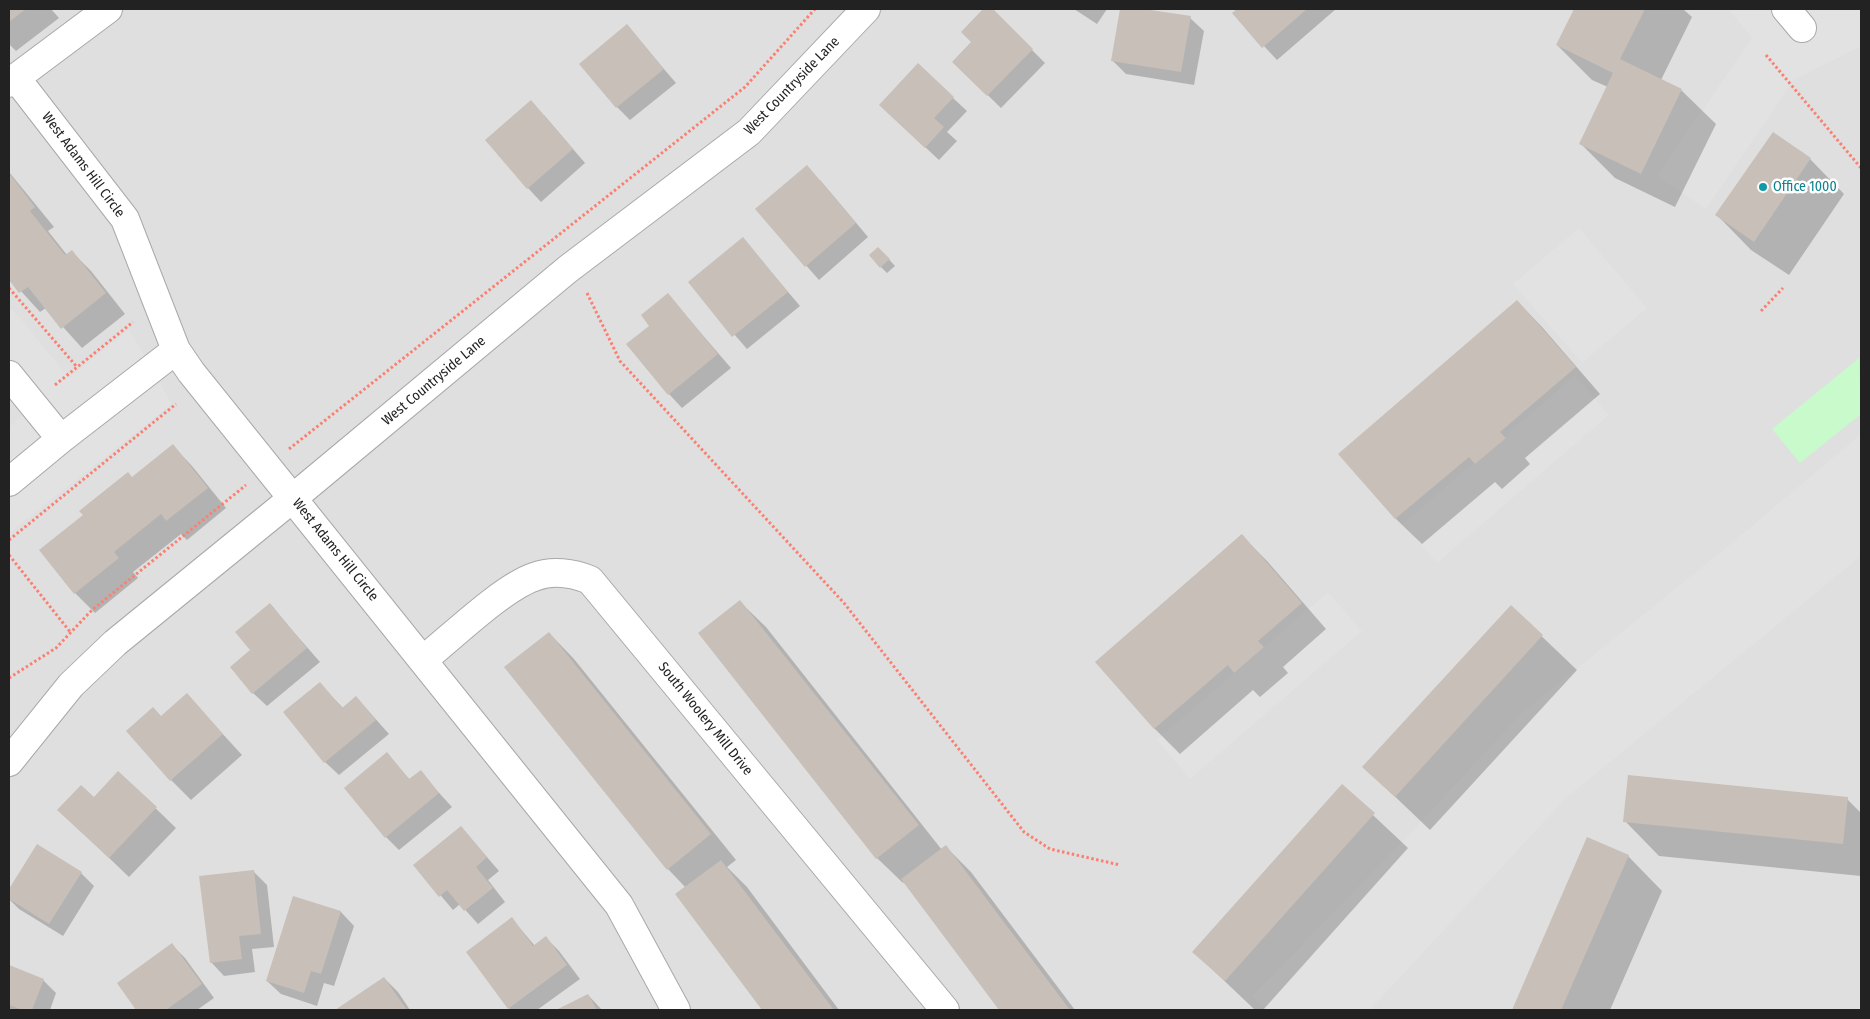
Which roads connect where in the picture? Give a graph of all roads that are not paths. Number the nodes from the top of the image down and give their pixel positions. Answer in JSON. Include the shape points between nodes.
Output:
{"nodes":[{"id":1,"x":108,"y":9,"type":"edge"},
{"id":2,"x":866,"y":9,"type":"edge"},
{"id":3,"x":12,"y":81,"type":"edge"},
{"id":4,"x":176,"y":350,"type":"junction"},
{"id":5,"x":9,"y":375,"type":"edge"},
{"id":6,"x":61,"y":439,"type":"junction"},
{"id":7,"x":9,"y":482,"type":"edge"},
{"id":8,"x":293,"y":498,"type":"junction"},
{"id":9,"x":423,"y":660,"type":"junction"},
{"id":10,"x":9,"y":762,"type":"edge"},
{"id":11,"x":676,"y":1010,"type":"edge"},
{"id":12,"x":945,"y":1010,"type":"edge"}],
"edges":[{"from":1,"to":3,"type":"street"},
{"from":2,"to":8,"type":"street","name":"West Countryside Lane","via":[[749,132],[568,269]]},
{"from":3,"to":4,"type":"street","name":"West Adams Hill Circle","via":[[125,219]]},
{"from":4,"to":6,"type":"street"},
{"from":4,"to":8,"type":"street","name":"West Adams Hill Circle"},
{"from":5,"to":6,"type":"street"},
{"from":6,"to":7,"type":"street"},
{"from":8,"to":9,"type":"street","name":"West Adams Hill Circle"},
{"from":8,"to":10,"type":"street","name":"West Countryside Lane","via":[[114,643],[71,685]]},
{"from":9,"to":11,"type":"street","name":"West Adams Hill Circle","via":[[619,905]]},
{"from":9,"to":12,"type":"street","name":"South Woolery Mill Drive","via":[[510,590],[535,576],[576,574],[590,580]]}]}
